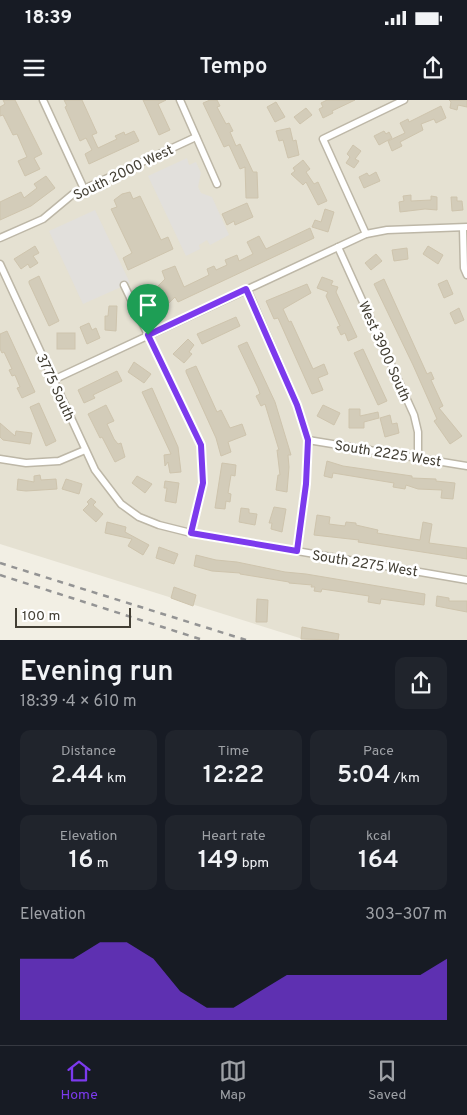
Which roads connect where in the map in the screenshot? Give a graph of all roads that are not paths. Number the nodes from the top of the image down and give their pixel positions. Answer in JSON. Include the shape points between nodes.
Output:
{"nodes":[{"id":1,"x":42,"y":100,"type":"edge"},
{"id":2,"x":180,"y":100,"type":"edge"},
{"id":3,"x":404,"y":100,"type":"edge"},
{"id":4,"x":196,"y":137,"type":"junction"},
{"id":5,"x":217,"y":184,"type":"dead end"},
{"id":6,"x":84,"y":189,"type":"junction"},
{"id":7,"x":465,"y":227,"type":"edge"},
{"id":8,"x":366,"y":234,"type":"junction"},
{"id":9,"x":0,"y":238,"type":"edge"},
{"id":10,"x":338,"y":247,"type":"junction"},
{"id":11,"x":0,"y":264,"type":"edge"},
{"id":12,"x":467,"y":275,"type":"edge"},
{"id":13,"x":3,"y":280,"type":"edge"},
{"id":14,"x":124,"y":285,"type":"dead end"},
{"id":15,"x":246,"y":289,"type":"junction"},
{"id":16,"x":148,"y":335,"type":"junction"},
{"id":17,"x":53,"y":380,"type":"junction"},
{"id":18,"x":308,"y":440,"type":"junction"},
{"id":19,"x":85,"y":450,"type":"junction"},
{"id":20,"x":418,"y":458,"type":"junction"},
{"id":21,"x":0,"y":459,"type":"edge"},
{"id":22,"x":467,"y":466,"type":"edge"},
{"id":23,"x":121,"y":504,"type":"joint"},
{"id":24,"x":191,"y":533,"type":"junction"},
{"id":25,"x":297,"y":551,"type":"junction"},
{"id":26,"x":467,"y":580,"type":"edge"}],
"edges":[{"from":1,"to":6,"type":"street"},
{"from":2,"to":4,"type":"street"},
{"from":3,"to":8,"type":"street","via":[[323,139]]},
{"from":4,"to":5,"type":"street"},
{"from":4,"to":6,"type":"street","name":"South 2000 West"},
{"from":6,"to":9,"type":"street","name":"South 2000 West","via":[[43,219]]},
{"from":7,"to":8,"type":"street","via":[[387,230]]},
{"from":7,"to":12,"type":"street","via":[[464,268]]},
{"from":8,"to":10,"type":"street"},
{"from":10,"to":15,"type":"street"},
{"from":10,"to":20,"type":"street","name":"West 3900 South","via":[[414,414]]},
{"from":11,"to":13,"type":"street","name":"3775 South"},
{"from":13,"to":17,"type":"street","name":"3775 South"},
{"from":14,"to":16,"type":"street"},
{"from":15,"to":16,"type":"street"},
{"from":15,"to":18,"type":"street","via":[[297,405]]},
{"from":16,"to":17,"type":"street"},
{"from":16,"to":24,"type":"street","via":[[201,445],[203,483]]},
{"from":17,"to":19,"type":"street","name":"3775 South"},
{"from":18,"to":20,"type":"street","name":"South 2225 West"},
{"from":18,"to":25,"type":"street"},
{"from":19,"to":21,"type":"street","via":[[59,460],[26,463]]},
{"from":19,"to":23,"type":"street","name":"3775 South","via":[[95,470]]},
{"from":20,"to":22,"type":"street","name":"South 2225 West"},
{"from":23,"to":24,"type":"street","name":"South 2275 West","via":[[146,520]]},
{"from":24,"to":25,"type":"street","name":"South 2275 West"},
{"from":25,"to":26,"type":"street","name":"South 2275 West"}]}
